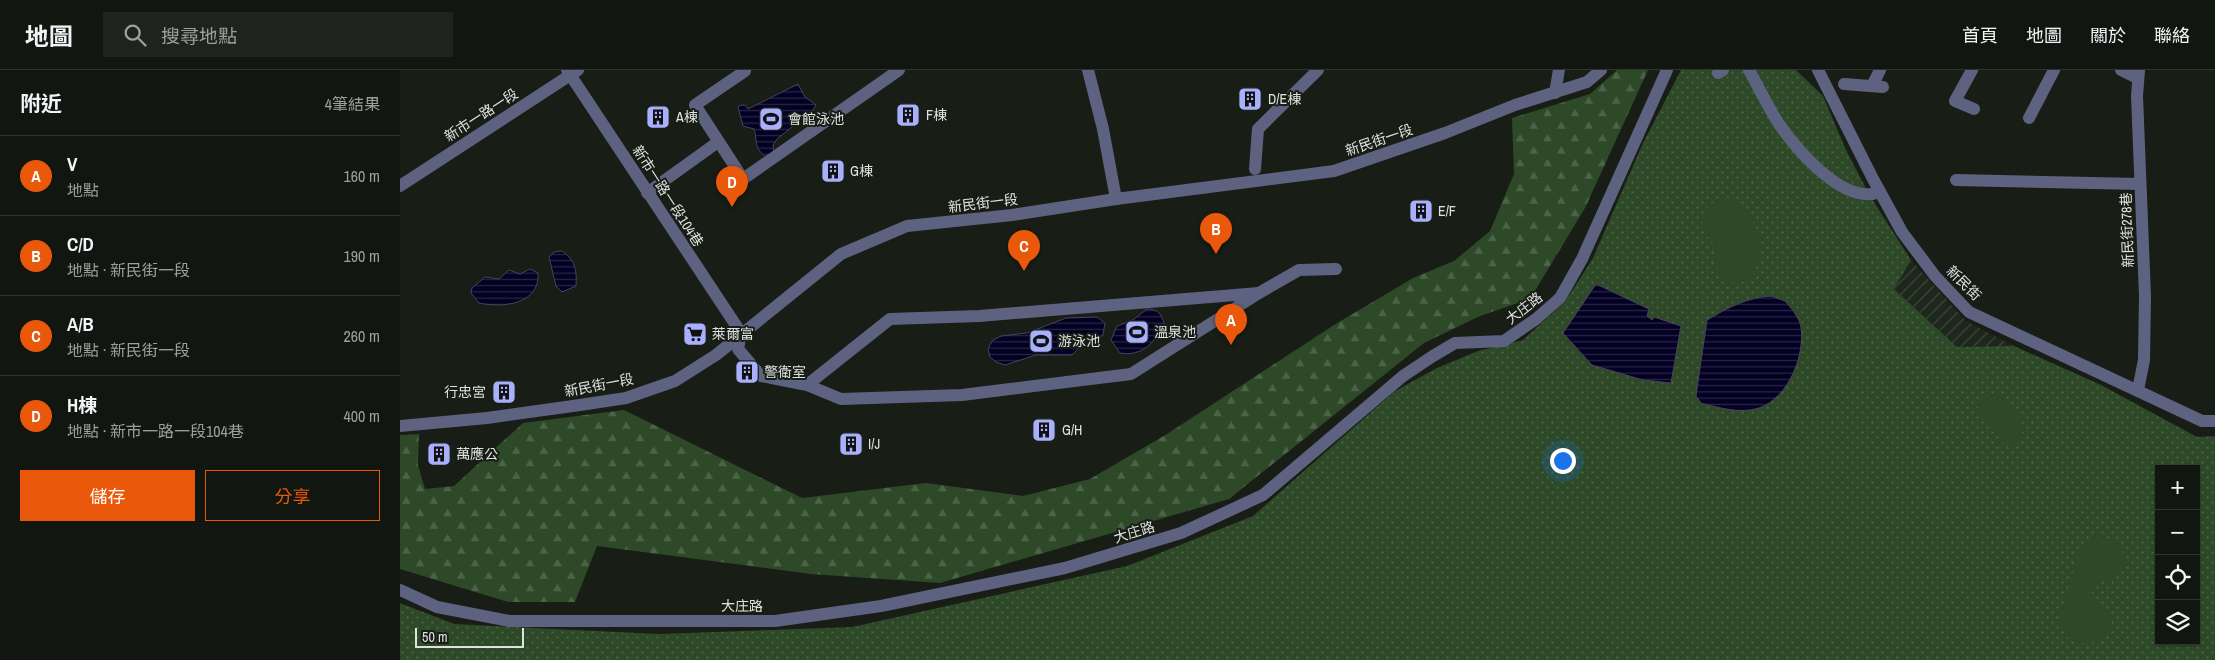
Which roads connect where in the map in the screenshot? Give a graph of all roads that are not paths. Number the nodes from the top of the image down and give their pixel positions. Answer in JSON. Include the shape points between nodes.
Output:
{"nodes":[{"id":1,"x":745,"y":70,"type":"edge"},
{"id":2,"x":899,"y":70,"type":"edge"},
{"id":3,"x":1088,"y":70,"type":"edge"},
{"id":4,"x":1318,"y":70,"type":"edge"},
{"id":5,"x":1559,"y":70,"type":"edge"},
{"id":6,"x":1602,"y":70,"type":"edge"},
{"id":7,"x":1667,"y":70,"type":"edge"},
{"id":8,"x":1749,"y":70,"type":"edge"},
{"id":9,"x":1818,"y":70,"type":"edge"},
{"id":10,"x":1880,"y":70,"type":"edge"},
{"id":11,"x":1972,"y":70,"type":"edge"},
{"id":12,"x":2054,"y":70,"type":"edge"},
{"id":13,"x":2121,"y":70,"type":"edge"},
{"id":14,"x":572,"y":72,"type":"edge"},
{"id":15,"x":2138,"y":74,"type":"edge"},
{"id":16,"x":1844,"y":84,"type":"dead end"},
{"id":17,"x":1555,"y":93,"type":"junction"},
{"id":18,"x":1974,"y":109,"type":"dead end"},
{"id":19,"x":2029,"y":118,"type":"dead end"},
{"id":20,"x":718,"y":142,"type":"junction"},
{"id":21,"x":1255,"y":169,"type":"dead end"},
{"id":22,"x":1956,"y":180,"type":"dead end"},
{"id":23,"x":2140,"y":184,"type":"junction"},
{"id":24,"x":400,"y":186,"type":"edge"},
{"id":25,"x":1880,"y":192,"type":"junction"},
{"id":26,"x":647,"y":193,"type":"junction"},
{"id":27,"x":1116,"y":199,"type":"junction"},
{"id":28,"x":1336,"y":269,"type":"dead end"},
{"id":29,"x":1259,"y":293,"type":"junction"},
{"id":30,"x":741,"y":333,"type":"junction"},
{"id":31,"x":807,"y":385,"type":"junction"},
{"id":32,"x":2138,"y":390,"type":"junction"},
{"id":33,"x":2215,"y":421,"type":"edge"},
{"id":34,"x":400,"y":426,"type":"edge"},
{"id":35,"x":400,"y":590,"type":"edge"}],
"edges":[{"from":1,"to":20,"type":"street","via":[[695,105]]},
{"from":2,"to":20,"type":"street","via":[[744,179]]},
{"from":3,"to":27,"type":"street"},
{"from":4,"to":21,"type":"street","via":[[1258,129]]},
{"from":5,"to":17,"type":"street"},
{"from":6,"to":17,"type":"street","name":"新民街一段","via":[[1587,82]]},
{"from":7,"to":35,"type":"street","name":"大庄路","via":[[1582,258],[1560,298],[1536,320],[1504,341],[1455,342],[1432,356],[1403,376],[1264,495],[1182,533],[1066,568],[881,606],[775,621],[510,621],[437,607]]},
{"from":8,"to":25,"type":"street","via":[[1778,123],[1803,155],[1856,194],[1870,196]]},
{"from":9,"to":25,"type":"street","name":"新民街"},
{"from":10,"to":16,"type":"street","via":[[1878,86]]},
{"from":11,"to":18,"type":"street","via":[[1956,101]]},
{"from":12,"to":19,"type":"street"},
{"from":13,"to":15,"type":"street"},
{"from":14,"to":24,"type":"street","name":"新市一路一段"},
{"from":14,"to":26,"type":"street","name":"新市一路一段104巷"},
{"from":15,"to":23,"type":"street","name":"新民街278巷"},
{"from":17,"to":27,"type":"street","name":"新民街一段","via":[[1334,171]]},
{"from":20,"to":26,"type":"street"},
{"from":22,"to":23,"type":"street"},
{"from":23,"to":32,"type":"street","name":"新民街278巷","via":[[2144,360]]},
{"from":25,"to":32,"type":"street","name":"新民街","via":[[1902,232],[1969,312]]},
{"from":26,"to":30,"type":"street","name":"新市一路一段104巷"},
{"from":27,"to":30,"type":"street","name":"新民街一段","via":[[1012,216],[907,226],[841,254]]},
{"from":28,"to":29,"type":"street","via":[[1299,270]]},
{"from":29,"to":31,"type":"street","via":[[978,316],[890,318]]},
{"from":29,"to":31,"type":"street","via":[[1131,374],[962,394],[841,399]]},
{"from":30,"to":31,"type":"street","via":[[738,349],[760,376]]},
{"from":30,"to":34,"type":"street","name":"新民街一段","via":[[716,355],[674,382],[626,398],[487,418]]},
{"from":32,"to":33,"type":"street","name":"新民街","via":[[2202,421]]}]}
